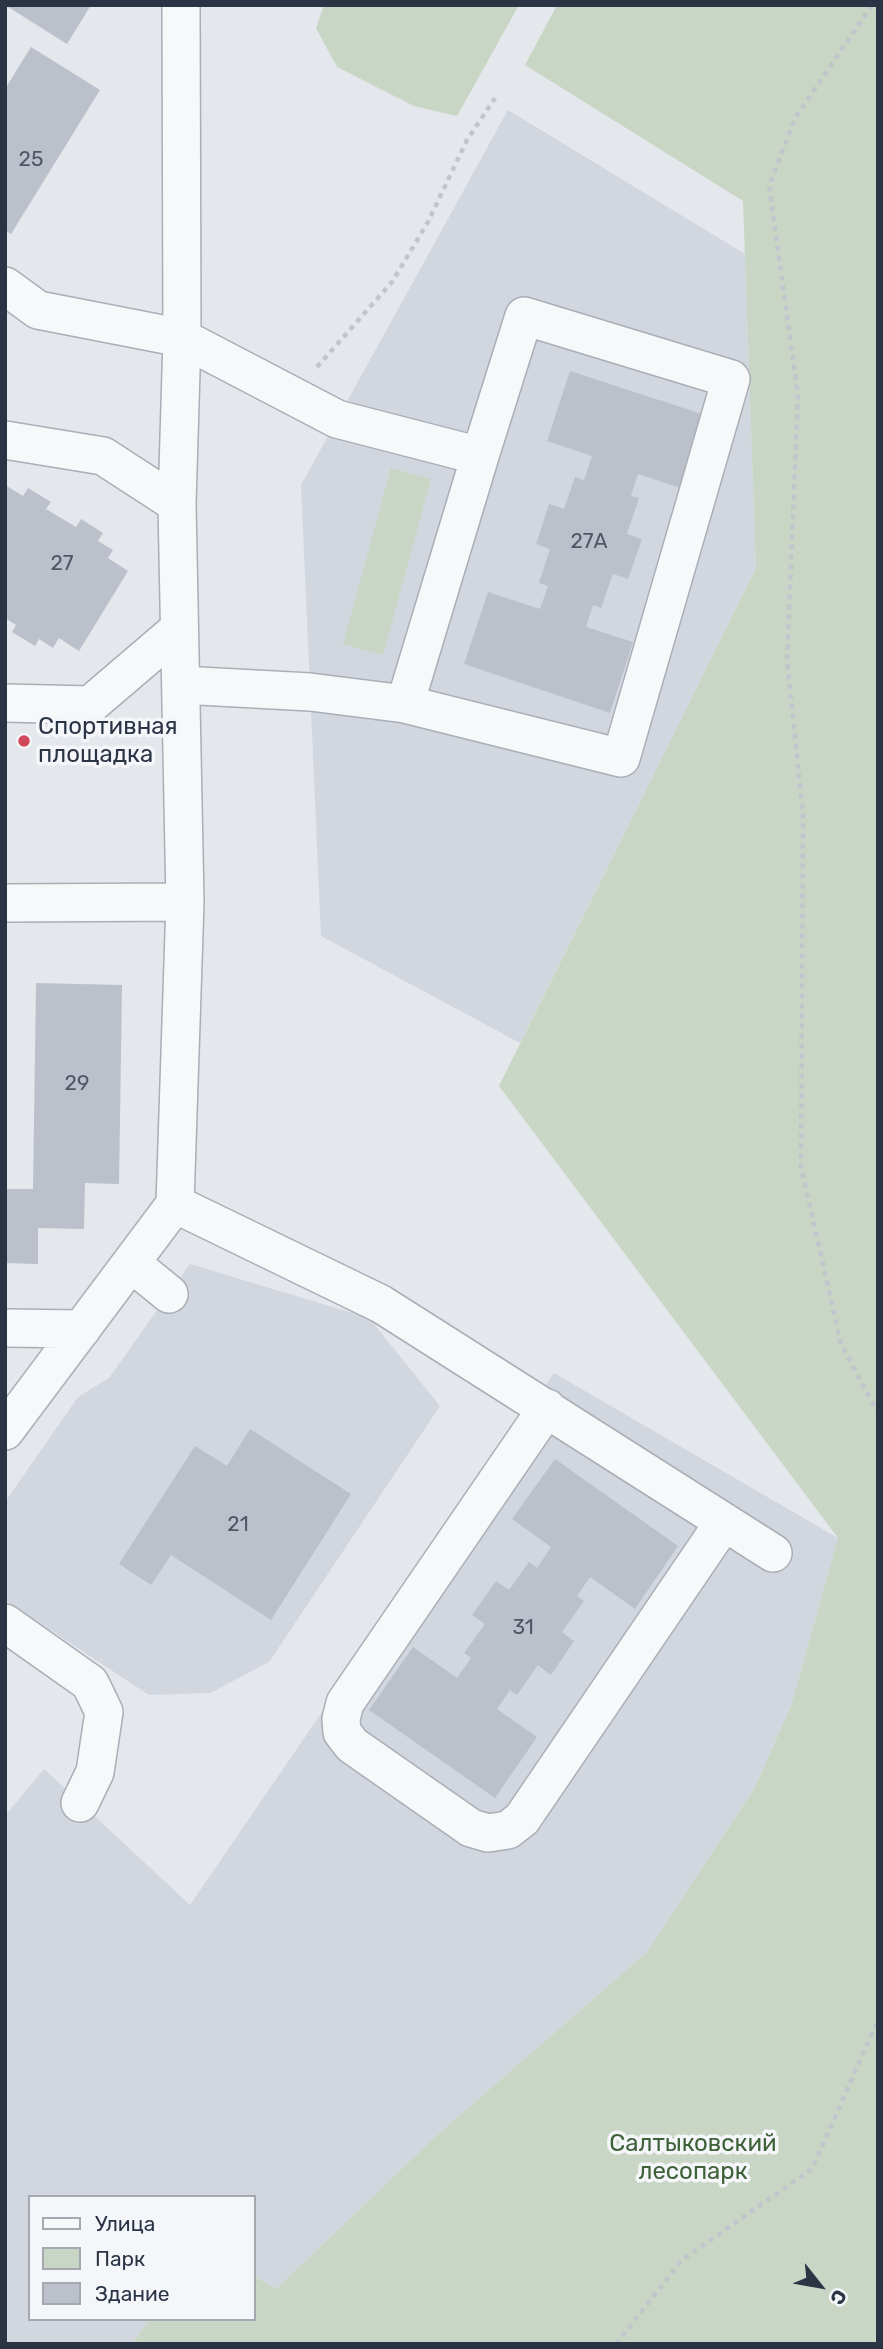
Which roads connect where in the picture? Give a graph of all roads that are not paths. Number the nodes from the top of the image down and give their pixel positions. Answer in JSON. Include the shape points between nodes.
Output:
{"nodes":[{"id":1,"x":181,"y":5,"type":"edge"},
{"id":2,"x":5,"y":286,"type":"edge"},
{"id":3,"x":182,"y":338,"type":"junction"},
{"id":4,"x":5,"y":440,"type":"edge"},
{"id":5,"x":480,"y":456,"type":"junction"},
{"id":6,"x":177,"y":504,"type":"junction"},
{"id":7,"x":179,"y":629,"type":"junction"},
{"id":8,"x":181,"y":685,"type":"junction"},
{"id":9,"x":5,"y":703,"type":"edge"},
{"id":10,"x":405,"y":704,"type":"junction"},
{"id":11,"x":185,"y":902,"type":"junction"},
{"id":12,"x":5,"y":903,"type":"edge"},
{"id":13,"x":175,"y":1204,"type":"junction"},
{"id":14,"x":131,"y":1264,"type":"junction"},
{"id":15,"x":169,"y":1294,"type":"dead end"},
{"id":16,"x":5,"y":1328,"type":"edge"},
{"id":17,"x":82,"y":1329,"type":"junction"},
{"id":18,"x":547,"y":1408,"type":"junction"},
{"id":19,"x":5,"y":1431,"type":"edge"},
{"id":20,"x":724,"y":1522,"type":"junction"},
{"id":21,"x":773,"y":1553,"type":"dead end"},
{"id":22,"x":5,"y":1623,"type":"edge"},
{"id":23,"x":80,"y":1803,"type":"dead end"}],
"edges":[{"from":1,"to":3,"type":"lane"},
{"from":2,"to":3,"type":"lane","via":[[38,310]]},
{"from":3,"to":5,"type":"lane","via":[[337,419]]},
{"from":3,"to":6,"type":"lane"},
{"from":4,"to":6,"type":"lane","via":[[103,456]]},
{"from":5,"to":10,"type":"lane"},
{"from":5,"to":10,"type":"lane","via":[[524,316],[731,379],[621,758]]},
{"from":6,"to":7,"type":"lane"},
{"from":7,"to":8,"type":"lane"},
{"from":7,"to":9,"type":"lane","via":[[90,705]]},
{"from":8,"to":10,"type":"lane","via":[[310,692]]},
{"from":8,"to":11,"type":"lane"},
{"from":11,"to":12,"type":"lane"},
{"from":11,"to":13,"type":"lane"},
{"from":13,"to":14,"type":"lane"},
{"from":13,"to":18,"type":"lane","via":[[381,1304]]},
{"from":14,"to":15,"type":"lane"},
{"from":14,"to":17,"type":"lane"},
{"from":16,"to":17,"type":"lane"},
{"from":17,"to":19,"type":"lane"},
{"from":18,"to":20,"type":"lane"},
{"from":18,"to":20,"type":"lane","via":[[345,1703],[341,1719],[342,1732],[352,1745],[471,1828],[488,1833],[508,1830],[522,1819]]},
{"from":20,"to":21,"type":"lane"},
{"from":22,"to":23,"type":"lane","via":[[97,1674],[103,1712],[94,1772]]}]}
